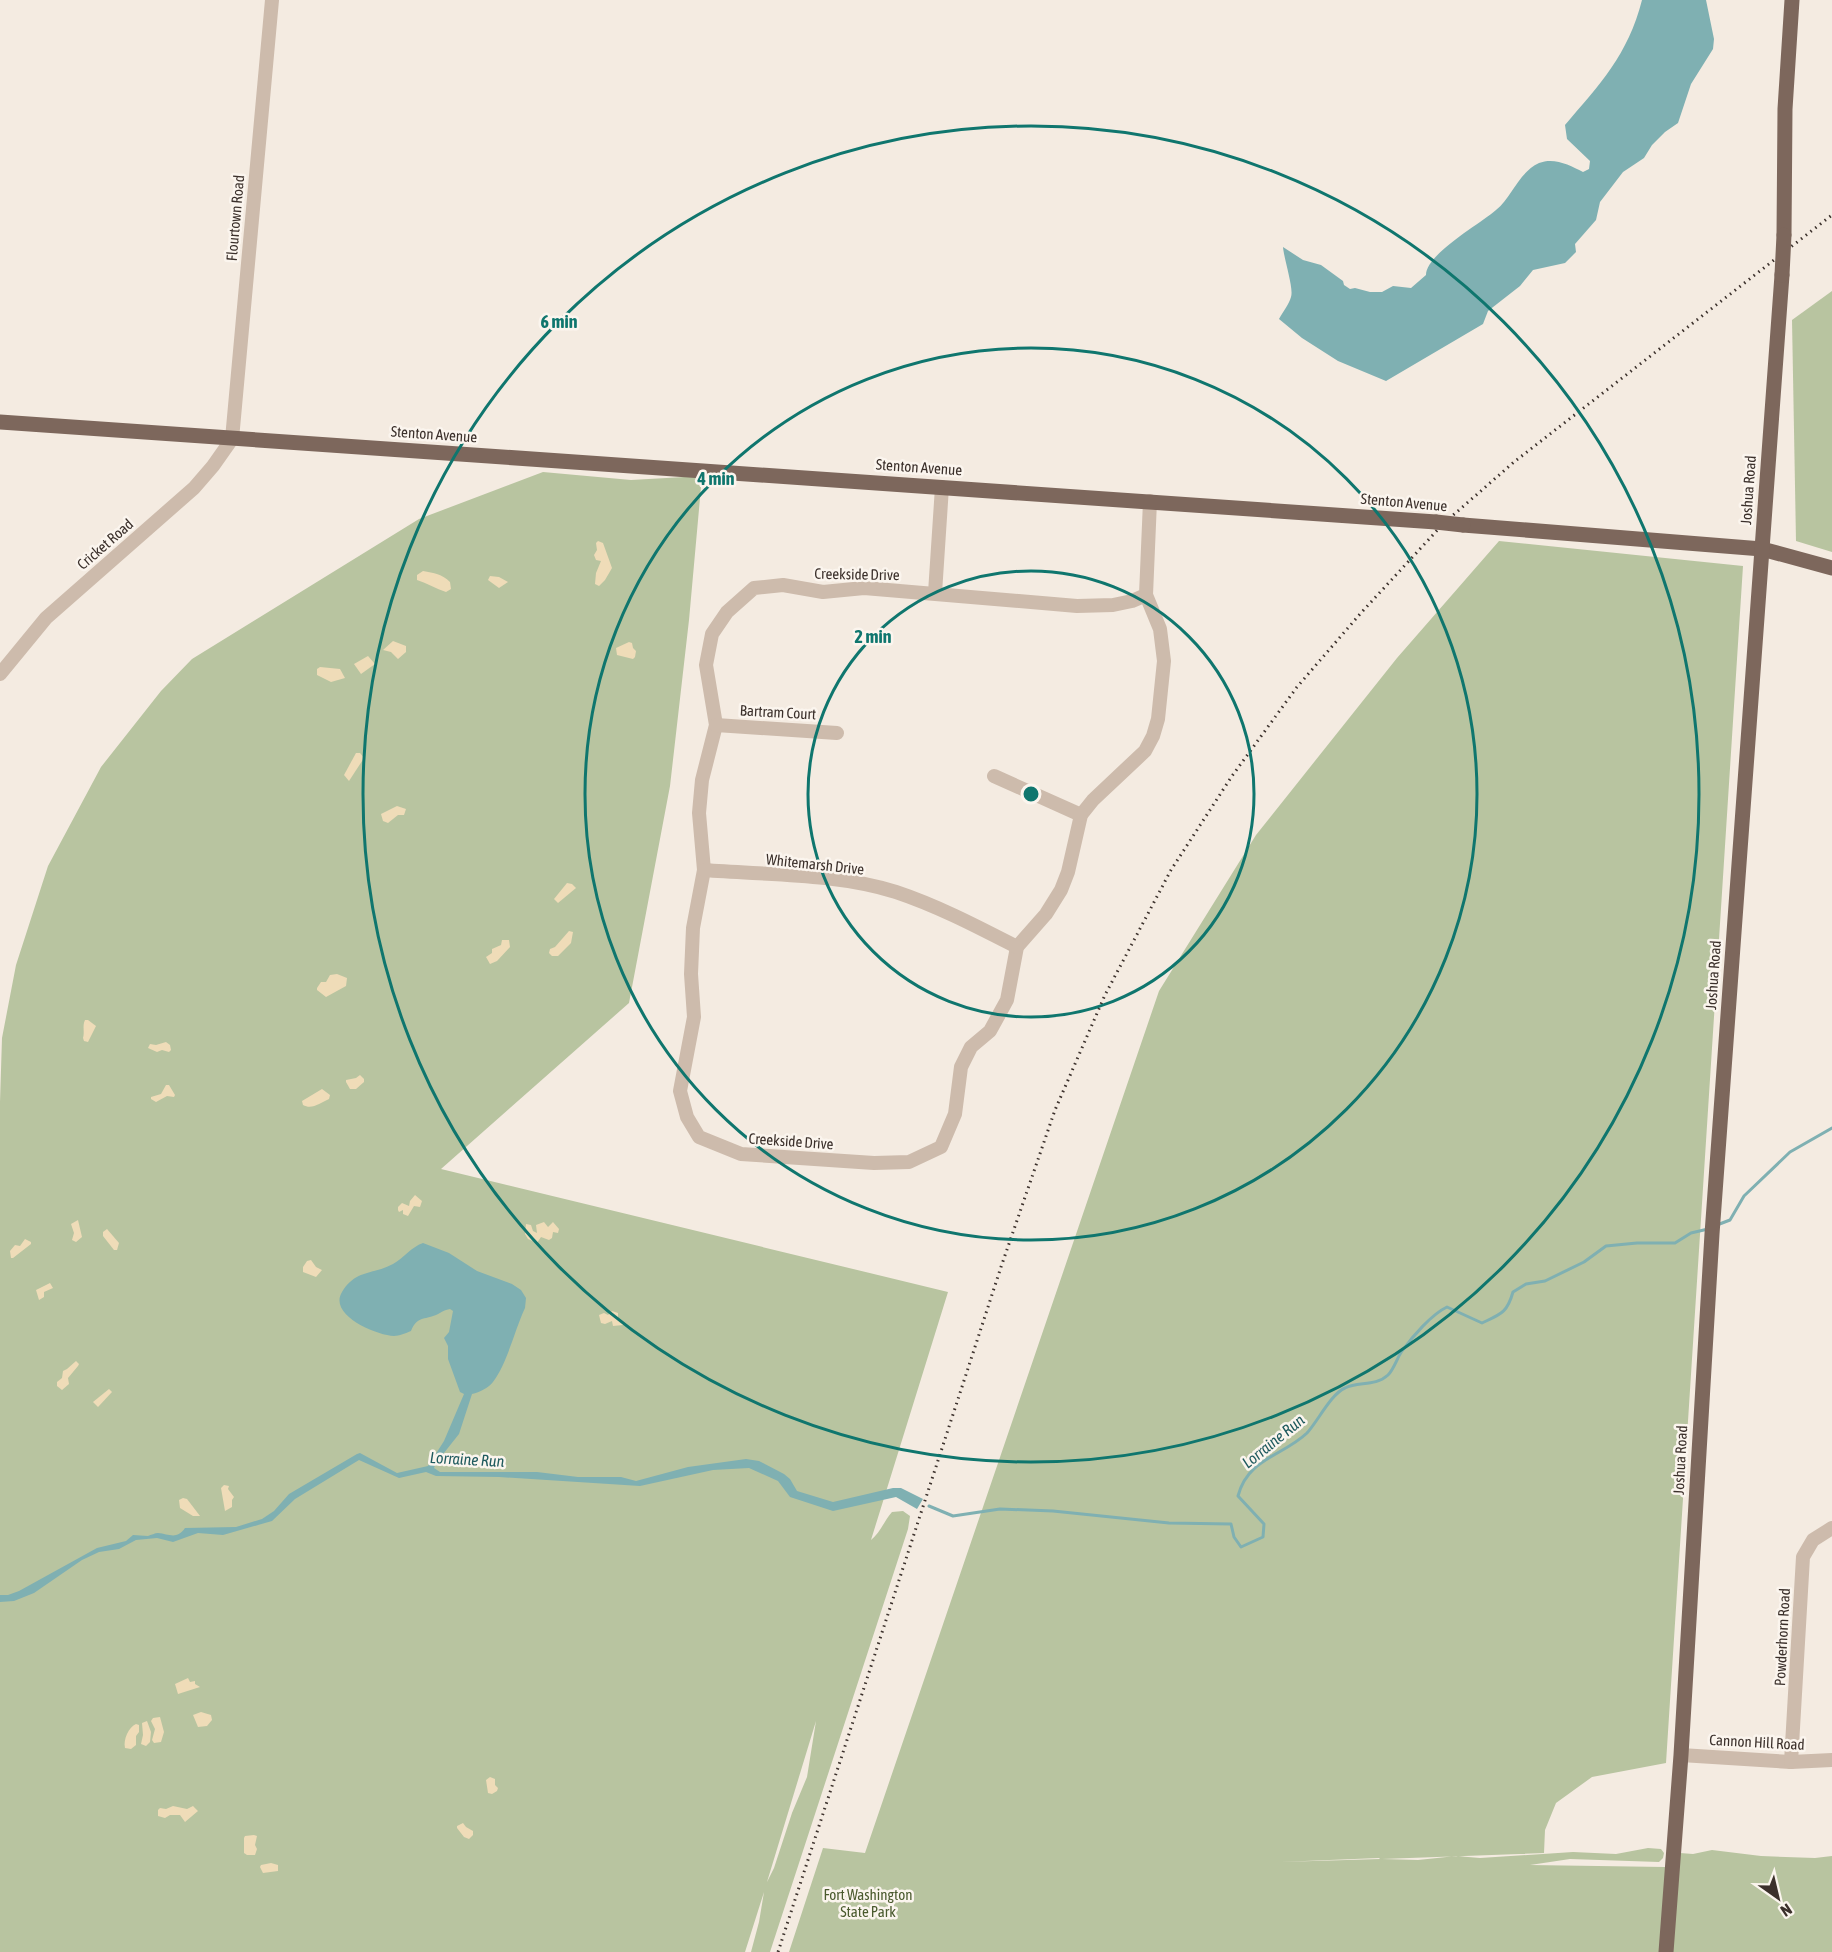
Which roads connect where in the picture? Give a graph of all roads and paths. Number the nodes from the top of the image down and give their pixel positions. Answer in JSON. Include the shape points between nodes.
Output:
{"nodes":[{"id":1,"x":272,"y":0,"type":"edge"},
{"id":2,"x":1792,"y":0,"type":"edge"},
{"id":3,"x":0,"y":422,"type":"edge"},
{"id":4,"x":232,"y":439,"type":"junction"},
{"id":5,"x":942,"y":487,"type":"junction"},
{"id":6,"x":1150,"y":501,"type":"junction"},
{"id":7,"x":1762,"y":549,"type":"junction"},
{"id":8,"x":1832,"y":568,"type":"edge"},
{"id":9,"x":935,"y":593,"type":"junction"},
{"id":10,"x":1146,"y":595,"type":"junction"},
{"id":11,"x":0,"y":674,"type":"edge"},
{"id":12,"x":716,"y":725,"type":"junction"},
{"id":13,"x":837,"y":733,"type":"dead end"},
{"id":14,"x":994,"y":776,"type":"dead end"},
{"id":15,"x":1081,"y":815,"type":"junction"},
{"id":16,"x":704,"y":870,"type":"junction"},
{"id":17,"x":1017,"y":947,"type":"junction"},
{"id":18,"x":1832,"y":1528,"type":"edge"},
{"id":19,"x":1681,"y":1755,"type":"junction"},
{"id":20,"x":1832,"y":1760,"type":"edge"},
{"id":21,"x":1791,"y":1762,"type":"junction"},
{"id":22,"x":1666,"y":1952,"type":"edge"}],
"edges":[{"from":1,"to":4,"type":"street","name":"Flourtown Road"},
{"from":2,"to":7,"type":"main road","name":"Joshua Road","bridge":true,"via":[[1785,109],[1782,275]]},
{"from":3,"to":4,"type":"main road","name":"Stenton Avenue"},
{"from":4,"to":5,"type":"main road","name":"Stenton Avenue"},
{"from":4,"to":11,"type":"street","name":"Cricket Road","via":[[194,488],[46,618]]},
{"from":5,"to":6,"type":"main road","name":"Stenton Avenue"},
{"from":5,"to":9,"type":"street"},
{"from":6,"to":7,"type":"main road","name":"Stenton Avenue","bridge":true},
{"from":6,"to":10,"type":"street"},
{"from":7,"to":8,"type":"main road","name":"Stenton Avenue"},
{"from":7,"to":19,"type":"main road","name":"Joshua Road","via":[[1712,1234]]},
{"from":9,"to":10,"type":"street","name":"Creekside Drive","via":[[1077,606],[1113,605]]},
{"from":9,"to":12,"type":"street","name":"Creekside Drive","via":[[864,588],[823,592],[783,585],[754,588],[727,612],[712,634],[706,665]]},
{"from":10,"to":15,"type":"street","via":[[1160,628],[1164,661],[1153,736],[1145,751]]},
{"from":12,"to":13,"type":"street","name":"Bartram Court"},
{"from":12,"to":16,"type":"street","name":"Creekside Drive","via":[[702,780],[699,813]]},
{"from":14,"to":15,"type":"street"},
{"from":15,"to":17,"type":"street","via":[[1061,890]]},
{"from":16,"to":17,"type":"street","name":"Whitemarsh Drive","via":[[842,881],[895,892]]},
{"from":16,"to":17,"type":"street","name":"Creekside Drive","via":[[693,928],[694,1017],[680,1091],[687,1117],[699,1137],[741,1154],[909,1162],[941,1147],[956,1114],[961,1067],[971,1047],[990,1031],[1007,1000]]},
{"from":18,"to":21,"type":"street","name":"Powderhorn Road","via":[[1813,1540],[1803,1557]]},
{"from":19,"to":21,"type":"street","name":"Cannon Hill Road"},
{"from":19,"to":22,"type":"main road","name":"Joshua Road"},
{"from":20,"to":21,"type":"street","name":"Cannon Hill Road"}]}
